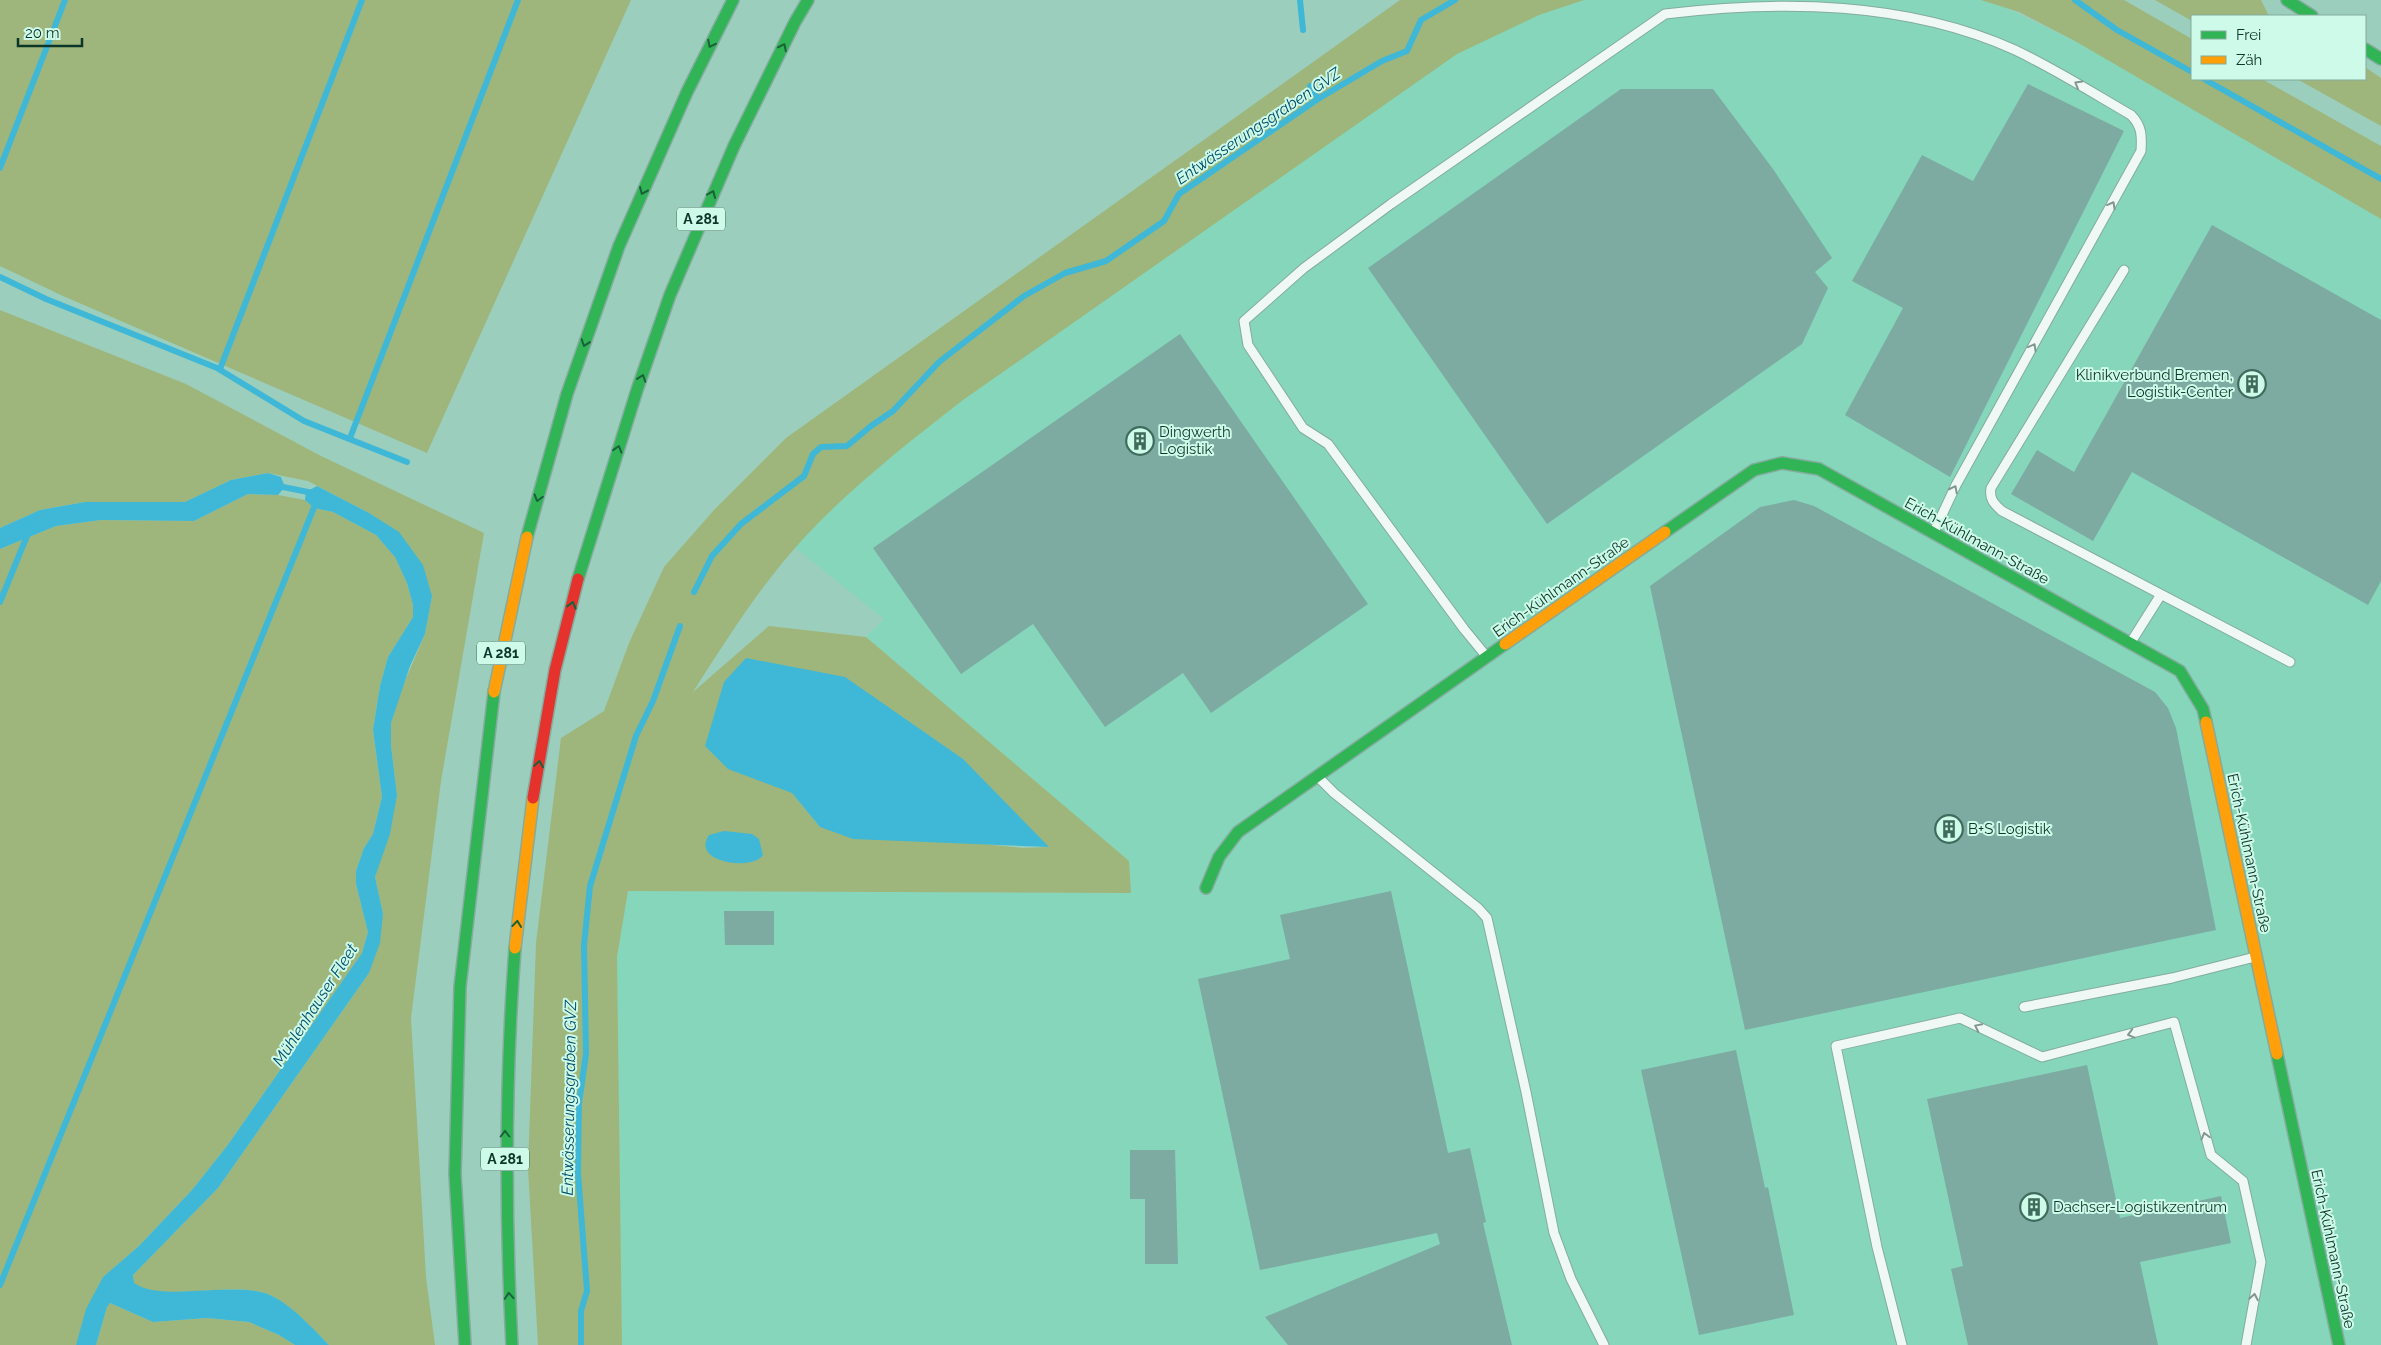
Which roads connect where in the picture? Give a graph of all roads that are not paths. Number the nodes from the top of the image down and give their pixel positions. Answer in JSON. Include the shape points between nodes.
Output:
{"nodes":[{"id":1,"x":734,"y":0,"type":"edge"},
{"id":2,"x":798,"y":0,"type":"edge"},
{"id":3,"x":808,"y":0,"type":"edge"},
{"id":4,"x":2287,"y":0,"type":"edge"},
{"id":5,"x":2310,"y":15,"type":"edge"},
{"id":6,"x":795,"y":22,"type":"junction"},
{"id":7,"x":2366,"y":50,"type":"edge"},
{"id":8,"x":2381,"y":59,"type":"edge"},
{"id":9,"x":2124,"y":270,"type":"dead end"},
{"id":10,"x":1934,"y":533,"type":"junction"},
{"id":11,"x":2160,"y":596,"type":"junction"},
{"id":12,"x":2130,"y":644,"type":"junction"},
{"id":13,"x":1487,"y":657,"type":"junction"},
{"id":14,"x":2290,"y":662,"type":"dead end"},
{"id":15,"x":1317,"y":776,"type":"junction"},
{"id":16,"x":1206,"y":888,"type":"dead end"},
{"id":17,"x":2256,"y":957,"type":"junction"},
{"id":18,"x":2024,"y":1008,"type":"dead end"},
{"id":19,"x":465,"y":1345,"type":"edge"},
{"id":20,"x":512,"y":1345,"type":"edge"},
{"id":21,"x":1604,"y":1345,"type":"edge"},
{"id":22,"x":1902,"y":1345,"type":"edge"},
{"id":23,"x":2246,"y":1345,"type":"edge"},
{"id":24,"x":2339,"y":1345,"type":"edge"}],
"edges":[{"from":1,"to":19,"type":"main road","number":"A 281","one_way":true,"via":[[687,92],[619,246],[570,385],[521,560],[496,675],[460,987],[455,1174]]},
{"from":2,"to":6,"type":"main road","number":"A 281"},
{"from":3,"to":6,"type":"main road"},
{"from":4,"to":5,"type":"main road"},
{"from":20,"to":6,"type":"main road","number":"A 281","one_way":true,"via":[[505,1178],[511,973],[526,843],[549,698],[581,568],[677,275],[722,170]]},
{"from":7,"to":8,"type":"main road"},
{"from":9,"to":11,"type":"lane","via":[[1991,488],[1990,495],[2002,511]]},
{"from":10,"to":12,"type":"main road","name":"Erich-Kühlmann-Straße"},
{"from":10,"to":13,"type":"main road","name":"Erich-Kühlmann-Straße","via":[[1819,469],[1782,463],[1754,470]]},
{"from":10,"to":13,"type":"lane","one_way":true,"via":[[1956,485],[2141,151],[2139,124],[2131,115],[2014,50],[1960,30],[1896,13],[1822,2],[1782,2],[1700,7],[1665,14],[1391,204],[1304,268],[1244,321],[1248,345],[1303,428],[1328,444]]},
{"from":11,"to":12,"type":"lane"},
{"from":11,"to":14,"type":"lane"},
{"from":12,"to":17,"type":"main road","name":"Erich-Kühlmann-Straße","via":[[2180,671],[2203,709]]},
{"from":13,"to":15,"type":"main road","name":"Erich-Kühlmann-Straße"},
{"from":15,"to":16,"type":"main road","name":"Erich-Kühlmann-Straße","via":[[1238,832],[1219,857]]},
{"from":15,"to":21,"type":"lane","via":[[1334,794],[1487,918],[1554,1234],[1571,1279]]},
{"from":17,"to":18,"type":"lane"},
{"from":17,"to":24,"type":"main road","name":"Erich-Kühlmann-Straße"},
{"from":23,"to":22,"type":"lane","one_way":true,"via":[[2261,1262],[2243,1181],[2211,1155],[2174,1022],[2042,1057],[1960,1018],[1836,1046],[1877,1247]]}]}
